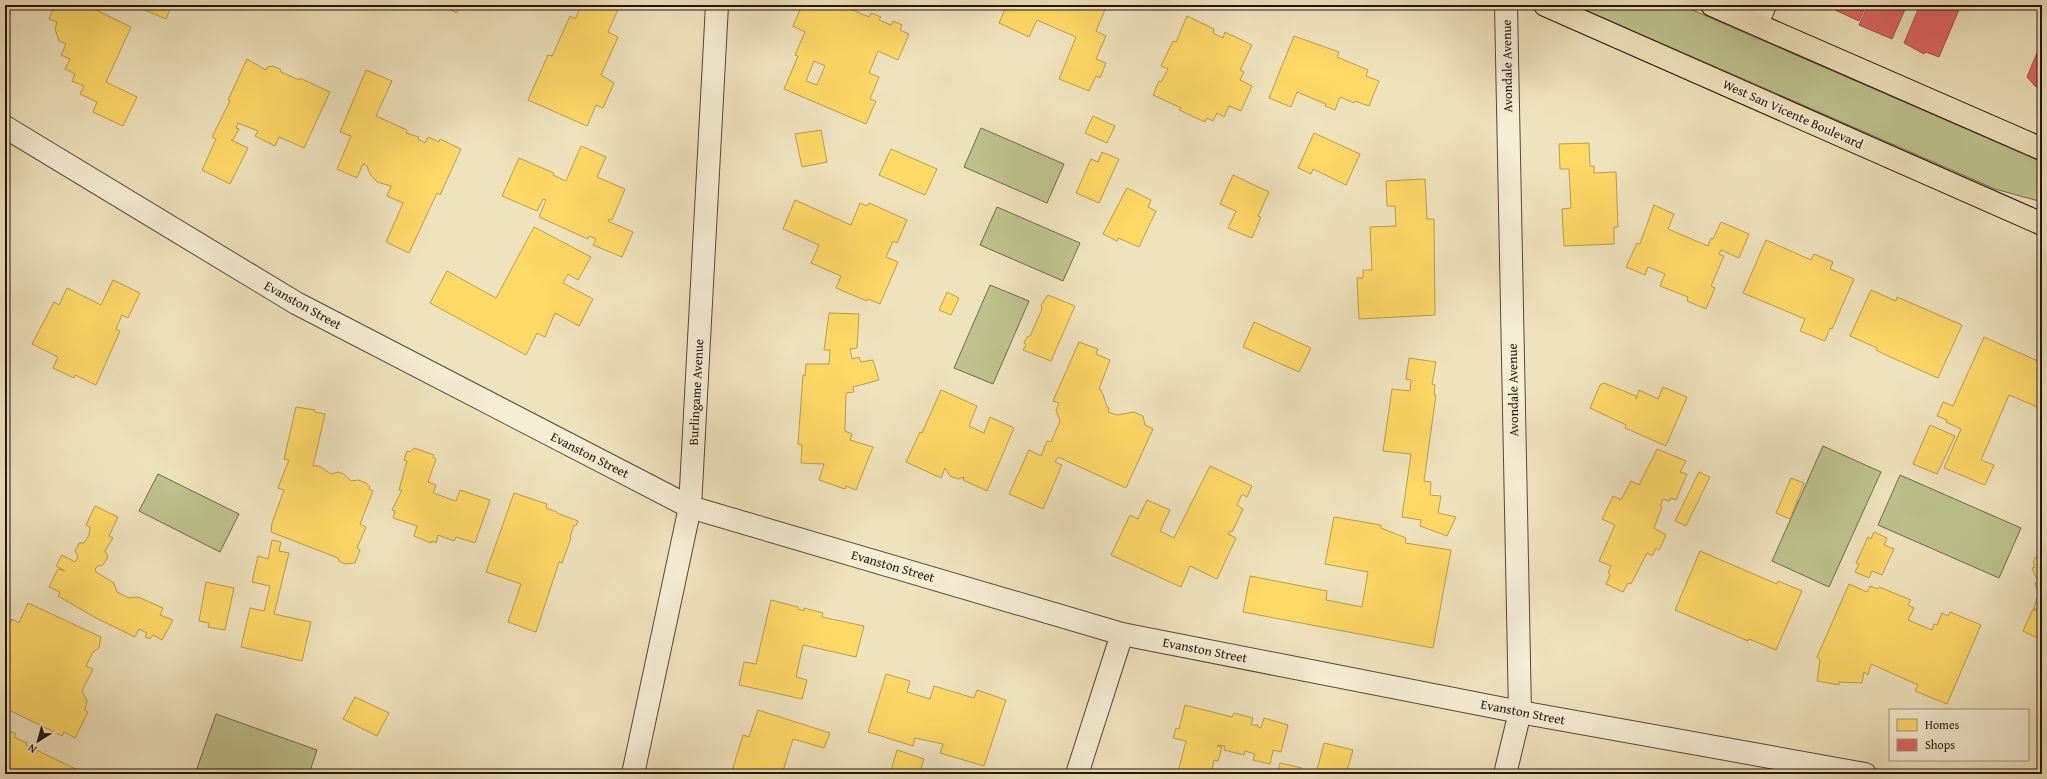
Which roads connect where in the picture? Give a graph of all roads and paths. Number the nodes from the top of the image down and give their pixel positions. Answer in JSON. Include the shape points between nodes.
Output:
{"nodes":[{"id":1,"x":717,"y":5,"type":"edge"},
{"id":2,"x":1506,"y":5,"type":"edge"},
{"id":3,"x":1545,"y":5,"type":"edge"},
{"id":4,"x":1712,"y":5,"type":"edge"},
{"id":5,"x":1761,"y":15,"type":"edge"},
{"id":6,"x":5,"y":127,"type":"edge"},
{"id":7,"x":2042,"y":149,"type":"edge"},
{"id":8,"x":2042,"y":224,"type":"edge"},
{"id":9,"x":690,"y":507,"type":"junction"},
{"id":10,"x":1122,"y":634,"type":"junction"},
{"id":11,"x":1520,"y":712,"type":"junction"},
{"id":12,"x":632,"y":774,"type":"edge"},
{"id":13,"x":1077,"y":774,"type":"edge"},
{"id":14,"x":1505,"y":774,"type":"edge"},
{"id":15,"x":1865,"y":774,"type":"edge"}],
"edges":[{"from":1,"to":9,"type":"street","name":"Burlingame Avenue"},
{"from":2,"to":11,"type":"street","name":"Avondale Avenue"},
{"from":3,"to":8,"type":"main road","name":"West San Vicente Boulevard"},
{"from":4,"to":5,"type":"main road"},
{"from":5,"to":7,"type":"main road"},
{"from":6,"to":9,"type":"street","name":"Evanston Street","via":[[296,303]]},
{"from":9,"to":10,"type":"street","name":"Evanston Street"},
{"from":9,"to":12,"type":"street","name":"Burlingame Avenue"},
{"from":10,"to":11,"type":"street","name":"Evanston Street"},
{"from":10,"to":13,"type":"street"},
{"from":11,"to":14,"type":"street","name":"Avondale Avenue"},
{"from":11,"to":15,"type":"street","name":"Evanston Street"}]}
